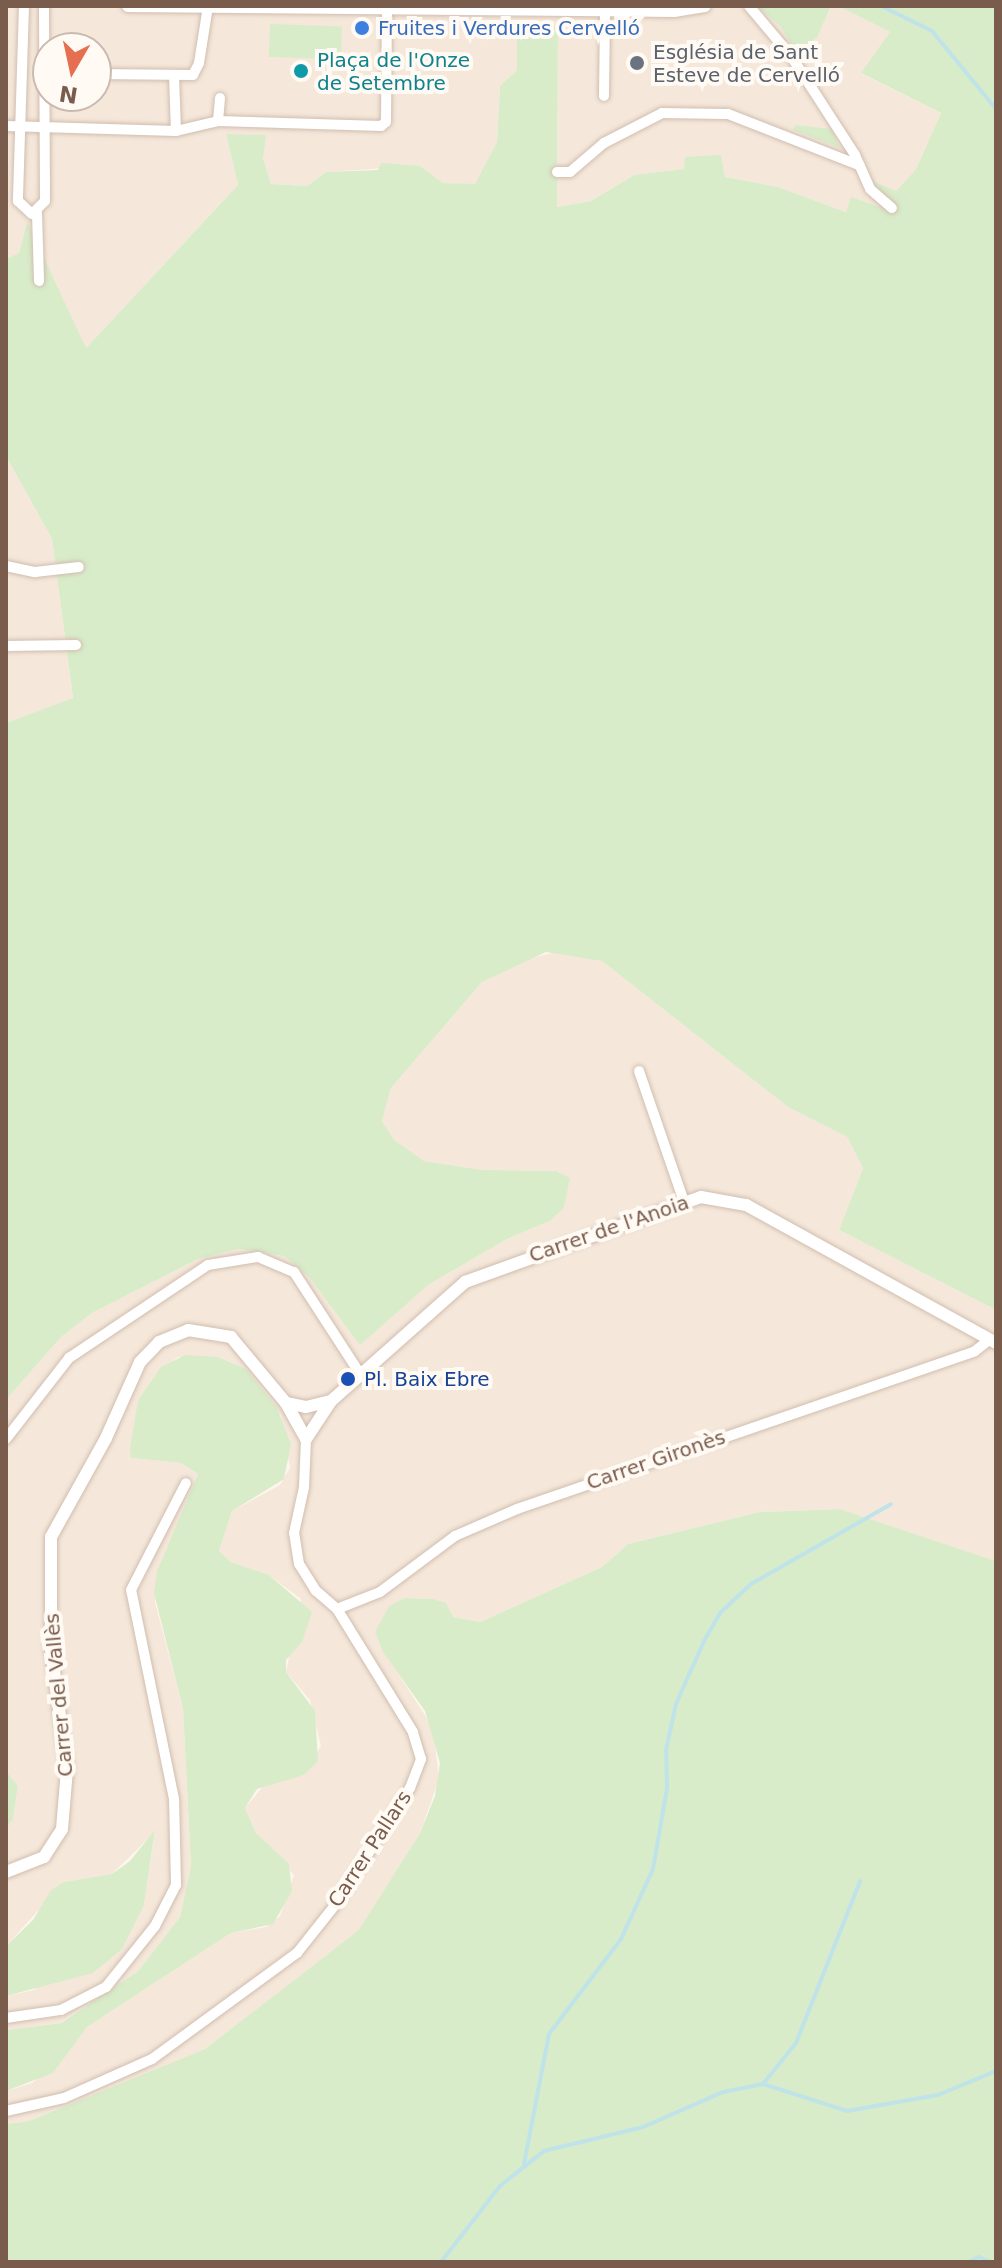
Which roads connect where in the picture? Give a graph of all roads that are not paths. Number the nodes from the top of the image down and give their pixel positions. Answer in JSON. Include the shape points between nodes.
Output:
{"nodes":[{"id":1,"x":24,"y":6,"type":"edge"},
{"id":2,"x":44,"y":6,"type":"edge"},
{"id":3,"x":128,"y":6,"type":"edge"},
{"id":4,"x":705,"y":6,"type":"edge"},
{"id":5,"x":749,"y":6,"type":"edge"},
{"id":6,"x":208,"y":7,"type":"edge"},
{"id":7,"x":554,"y":8,"type":"edge"},
{"id":8,"x":387,"y":10,"type":"junction"},
{"id":9,"x":605,"y":10,"type":"junction"},
{"id":10,"x":45,"y":32,"type":"edge"},
{"id":11,"x":112,"y":74,"type":"edge"},
{"id":12,"x":174,"y":75,"type":"junction"},
{"id":13,"x":604,"y":96,"type":"dead end"},
{"id":14,"x":220,"y":98,"type":"dead end"},
{"id":15,"x":45,"y":112,"type":"edge"},
{"id":16,"x":218,"y":121,"type":"junction"},
{"id":17,"x":21,"y":125,"type":"junction"},
{"id":18,"x":6,"y":126,"type":"edge"},
{"id":19,"x":44,"y":126,"type":"junction"},
{"id":20,"x":176,"y":131,"type":"junction"},
{"id":21,"x":859,"y":165,"type":"junction"},
{"id":22,"x":557,"y":172,"type":"dead end"},
{"id":23,"x":892,"y":208,"type":"dead end"},
{"id":24,"x":37,"y":213,"type":"junction"},
{"id":25,"x":39,"y":281,"type":"dead end"},
{"id":26,"x":6,"y":566,"type":"edge"},
{"id":27,"x":79,"y":567,"type":"dead end"},
{"id":28,"x":76,"y":645,"type":"dead end"},
{"id":29,"x":6,"y":646,"type":"edge"},
{"id":30,"x":639,"y":1071,"type":"dead end"},
{"id":31,"x":684,"y":1202,"type":"junction"},
{"id":32,"x":992,"y":1342,"type":"edge"},
{"id":33,"x":361,"y":1375,"type":"junction"},
{"id":34,"x":331,"y":1401,"type":"junction"},
{"id":35,"x":286,"y":1403,"type":"junction"},
{"id":36,"x":6,"y":1439,"type":"edge"},
{"id":37,"x":306,"y":1439,"type":"junction"},
{"id":38,"x":186,"y":1483,"type":"dead end"},
{"id":39,"x":337,"y":1609,"type":"junction"},
{"id":40,"x":6,"y":1872,"type":"edge"},
{"id":41,"x":6,"y":2018,"type":"edge"},
{"id":42,"x":6,"y":2111,"type":"edge"}],
"edges":[{"from":1,"to":17,"type":"street"},
{"from":2,"to":10,"type":"street"},
{"from":3,"to":6,"type":"street"},
{"from":4,"to":9,"type":"street"},
{"from":5,"to":21,"type":"street","via":[[791,56]]},
{"from":6,"to":8,"type":"street"},
{"from":6,"to":12,"type":"street","via":[[193,75]]},
{"from":7,"to":8,"type":"street"},
{"from":7,"to":9,"type":"street"},
{"from":8,"to":16,"type":"street","via":[[384,125]]},
{"from":9,"to":13,"type":"street"},
{"from":11,"to":12,"type":"street"},
{"from":12,"to":20,"type":"street"},
{"from":14,"to":16,"type":"street"},
{"from":15,"to":19,"type":"street"},
{"from":16,"to":20,"type":"street"},
{"from":17,"to":18,"type":"street"},
{"from":17,"to":19,"type":"street"},
{"from":17,"to":24,"type":"street","via":[[18,201],[23,211]]},
{"from":19,"to":20,"type":"street"},
{"from":19,"to":24,"type":"street","via":[[45,201]]},
{"from":21,"to":22,"type":"street","via":[[728,114],[662,113],[630,127],[575,163],[570,172]]},
{"from":21,"to":23,"type":"street","via":[[878,200]]},
{"from":24,"to":25,"type":"street"},
{"from":26,"to":27,"type":"street","via":[[49,572]]},
{"from":28,"to":29,"type":"street"},
{"from":30,"to":31,"type":"street"},
{"from":31,"to":32,"type":"street","name":"Carrer de l'Anoia","via":[[712,1196],[746,1205]]},
{"from":31,"to":33,"type":"street","name":"Carrer de l'Anoia","via":[[465,1282]]},
{"from":32,"to":39,"type":"street","name":"Carrer Gironès","via":[[517,1509],[455,1536],[380,1592]]},
{"from":33,"to":34,"type":"street","name":"Carrer de l'Anoia"},
{"from":33,"to":36,"type":"street","via":[[294,1272],[258,1257],[208,1265],[69,1358]]},
{"from":34,"to":35,"type":"street","via":[[306,1407]]},
{"from":34,"to":37,"type":"street","name":"Carrer de l'Anoia"},
{"from":35,"to":37,"type":"street","name":"Carrer del Vallès"},
{"from":35,"to":40,"type":"street","name":"Carrer del Vallès","via":[[242,1345],[217,1332],[175,1334],[148,1350],[133,1373],[106,1438],[51,1537],[51,1649],[67,1769],[62,1829],[44,1857]]},
{"from":37,"to":39,"type":"street","name":"Carrer Pallars","via":[[304,1487],[294,1533],[299,1564],[316,1591]]},
{"from":38,"to":41,"type":"street","via":[[131,1590],[174,1799],[176,1885],[155,1926],[106,1987],[61,2010]]},
{"from":39,"to":42,"type":"street","name":"Carrer Pallars","via":[[413,1732],[421,1759],[391,1822],[297,1953],[188,2036],[152,2059],[64,2098]]}]}
